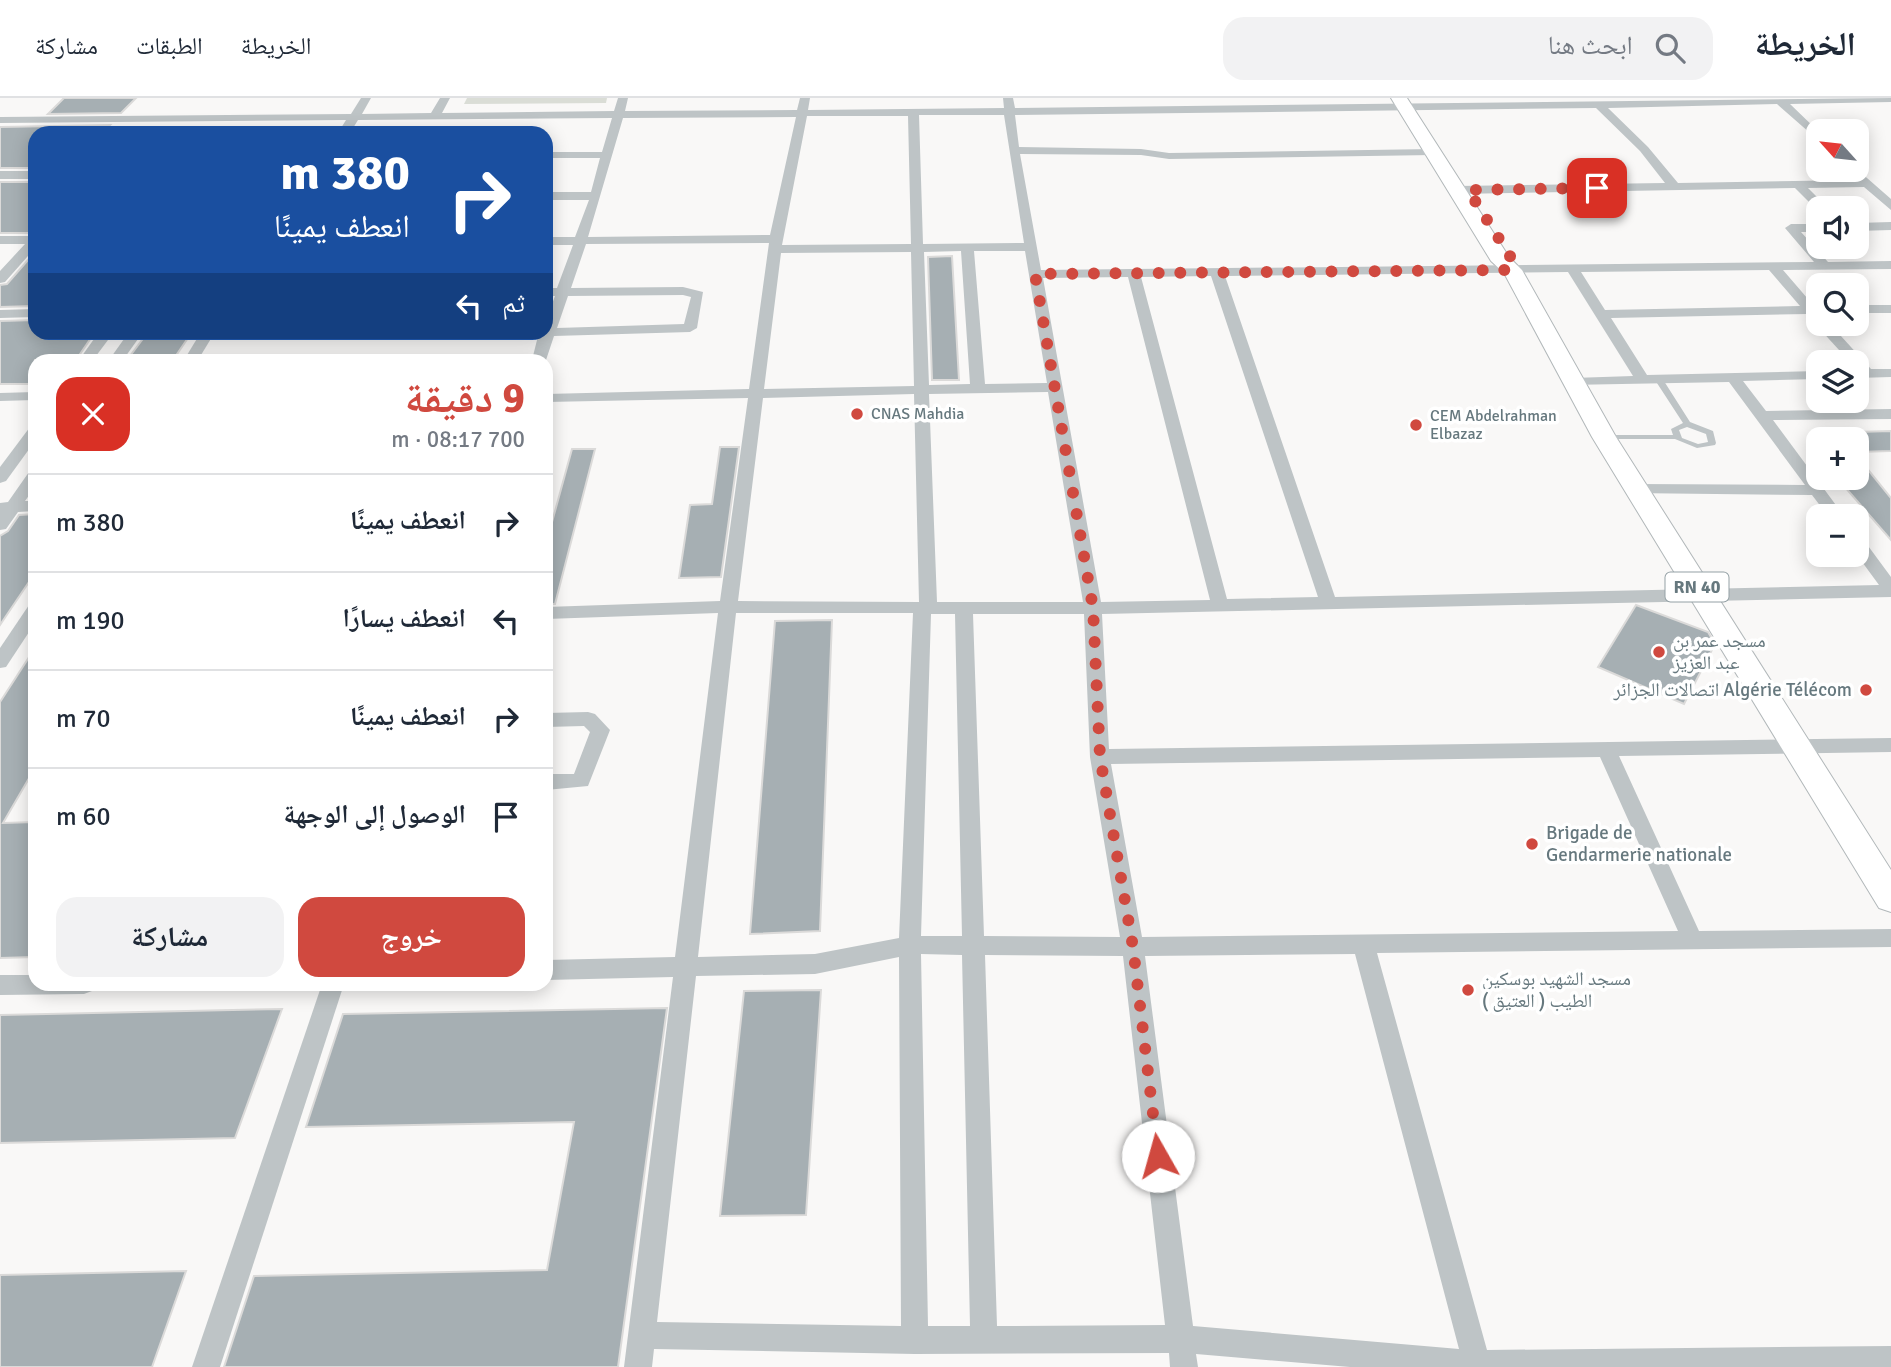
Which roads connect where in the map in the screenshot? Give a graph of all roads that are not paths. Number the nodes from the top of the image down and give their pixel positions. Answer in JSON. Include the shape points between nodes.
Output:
{"nodes":[{"id":1,"x":366,"y":98,"type":"edge"},
{"id":2,"x":445,"y":98,"type":"edge"},
{"id":3,"x":623,"y":98,"type":"edge"},
{"id":4,"x":1778,"y":99,"type":"edge"},
{"id":5,"x":1850,"y":99,"type":"edge"},
{"id":6,"x":1891,"y":99,"type":"edge"},
{"id":7,"x":1617,"y":101,"type":"edge"},
{"id":8,"x":1163,"y":103,"type":"edge"},
{"id":9,"x":1301,"y":103,"type":"edge"},
{"id":10,"x":1409,"y":103,"type":"edge"},
{"id":11,"x":1598,"y":104,"type":"junction"},
{"id":12,"x":804,"y":105,"type":"edge"},
{"id":13,"x":1008,"y":105,"type":"edge"},
{"id":14,"x":913,"y":112,"type":"junction"},
{"id":15,"x":355,"y":115,"type":"junction"},
{"id":16,"x":616,"y":115,"type":"junction"},
{"id":17,"x":266,"y":117,"type":"junction"},
{"id":18,"x":288,"y":117,"type":"junction"},
{"id":19,"x":434,"y":118,"type":"junction"},
{"id":20,"x":149,"y":119,"type":"junction"},
{"id":21,"x":0,"y":120,"type":"edge"},
{"id":22,"x":1806,"y":125,"type":"edge"},
{"id":23,"x":142,"y":126,"type":"edge"},
{"id":24,"x":259,"y":126,"type":"edge"},
{"id":25,"x":281,"y":126,"type":"edge"},
{"id":26,"x":348,"y":126,"type":"edge"},
{"id":27,"x":1014,"y":150,"type":"junction"},
{"id":28,"x":1433,"y":152,"type":"junction"},
{"id":29,"x":553,"y":155,"type":"edge"},
{"id":30,"x":607,"y":155,"type":"junction"},
{"id":31,"x":0,"y":175,"type":"edge"},
{"id":32,"x":28,"y":175,"type":"edge"},
{"id":33,"x":1868,"y":183,"type":"joint"},
{"id":34,"x":1797,"y":184,"type":"junction"},
{"id":35,"x":1674,"y":186,"type":"junction"},
{"id":36,"x":1463,"y":190,"type":"junction"},
{"id":37,"x":553,"y":196,"type":"edge"},
{"id":38,"x":596,"y":196,"type":"junction"},
{"id":39,"x":1810,"y":196,"type":"edge"},
{"id":40,"x":1891,"y":206,"type":"edge"},
{"id":41,"x":1891,"y":226,"type":"edge"},
{"id":42,"x":1869,"y":227,"type":"edge"},
{"id":43,"x":1806,"y":228,"type":"edge"},
{"id":44,"x":0,"y":240,"type":"edge"},
{"id":45,"x":28,"y":240,"type":"edge"},
{"id":46,"x":553,"y":241,"type":"edge"},
{"id":47,"x":581,"y":241,"type":"junction"},
{"id":48,"x":776,"y":244,"type":"junction"},
{"id":49,"x":1806,"y":245,"type":"edge"},
{"id":50,"x":1031,"y":247,"type":"junction"},
{"id":51,"x":28,"y":248,"type":"edge"},
{"id":52,"x":967,"y":248,"type":"junction"},
{"id":53,"x":917,"y":249,"type":"junction"},
{"id":54,"x":1819,"y":259,"type":"edge"},
{"id":55,"x":1891,"y":265,"type":"edge"},
{"id":56,"x":1772,"y":266,"type":"junction"},
{"id":57,"x":1825,"y":266,"type":"junction"},
{"id":58,"x":1512,"y":270,"type":"junction"},
{"id":59,"x":1216,"y":271,"type":"junction"},
{"id":60,"x":1574,"y":271,"type":"junction"},
{"id":61,"x":1133,"y":272,"type":"junction"},
{"id":62,"x":1035,"y":274,"type":"junction"},
{"id":63,"x":0,"y":279,"type":"edge"},
{"id":64,"x":553,"y":292,"type":"edge"},
{"id":65,"x":563,"y":292,"type":"junction"},
{"id":66,"x":1806,"y":302,"type":"edge"},
{"id":67,"x":1869,"y":309,"type":"edge"},
{"id":68,"x":1891,"y":309,"type":"edge"},
{"id":69,"x":28,"y":313,"type":"edge"},
{"id":70,"x":1806,"y":313,"type":"edge"},
{"id":71,"x":0,"y":314,"type":"edge"},
{"id":72,"x":1603,"y":314,"type":"junction"},
{"id":73,"x":553,"y":319,"type":"edge"},
{"id":74,"x":553,"y":332,"type":"edge"},
{"id":75,"x":1833,"y":336,"type":"edge"},
{"id":76,"x":1844,"y":350,"type":"edge"},
{"id":77,"x":1869,"y":373,"type":"edge"},
{"id":78,"x":1891,"y":373,"type":"edge"},
{"id":79,"x":1806,"y":376,"type":"edge"},
{"id":80,"x":1734,"y":379,"type":"junction"},
{"id":81,"x":1651,"y":380,"type":"junction"},
{"id":82,"x":1573,"y":382,"type":"junction"},
{"id":83,"x":978,"y":387,"type":"junction"},
{"id":84,"x":1055,"y":387,"type":"junction"},
{"id":85,"x":924,"y":389,"type":"junction"},
{"id":86,"x":756,"y":393,"type":"junction"},
{"id":87,"x":28,"y":396,"type":"edge"},
{"id":88,"x":0,"y":397,"type":"edge"},
{"id":89,"x":553,"y":398,"type":"edge"},
{"id":90,"x":1891,"y":414,"type":"edge"},
{"id":91,"x":1760,"y":416,"type":"junction"},
{"id":92,"x":1688,"y":424,"type":"junction"},
{"id":93,"x":1604,"y":437,"type":"junction"},
{"id":94,"x":1677,"y":437,"type":"junction"},
{"id":95,"x":28,"y":440,"type":"edge"},
{"id":96,"x":1806,"y":477,"type":"edge"},
{"id":97,"x":0,"y":478,"type":"edge"},
{"id":98,"x":28,"y":483,"type":"edge"},
{"id":99,"x":1635,"y":489,"type":"junction"},
{"id":100,"x":1806,"y":490,"type":"edge"},
{"id":101,"x":1816,"y":490,"type":"edge"},
{"id":102,"x":1827,"y":504,"type":"edge"},
{"id":103,"x":7,"y":506,"type":"edge"},
{"id":104,"x":28,"y":506,"type":"edge"},
{"id":105,"x":0,"y":525,"type":"edge"},
{"id":106,"x":1869,"y":559,"type":"edge"},
{"id":107,"x":1891,"y":589,"type":"edge"},
{"id":108,"x":1702,"y":594,"type":"junction"},
{"id":109,"x":1328,"y":602,"type":"junction"},
{"id":110,"x":1220,"y":604,"type":"junction"},
{"id":111,"x":728,"y":607,"type":"junction"},
{"id":112,"x":925,"y":607,"type":"junction"},
{"id":113,"x":964,"y":607,"type":"junction"},
{"id":114,"x":1093,"y":608,"type":"junction"},
{"id":115,"x":553,"y":613,"type":"edge"},
{"id":116,"x":28,"y":621,"type":"edge"},
{"id":117,"x":0,"y":662,"type":"edge"},
{"id":118,"x":553,"y":720,"type":"edge"},
{"id":119,"x":1891,"y":745,"type":"edge"},
{"id":120,"x":1796,"y":747,"type":"junction"},
{"id":121,"x":1606,"y":749,"type":"junction"},
{"id":122,"x":1100,"y":757,"type":"junction"},
{"id":123,"x":553,"y":782,"type":"edge"},
{"id":124,"x":1891,"y":898,"type":"edge"},
{"id":125,"x":1891,"y":938,"type":"edge"},
{"id":126,"x":1693,"y":941,"type":"junction"},
{"id":127,"x":910,"y":945,"type":"junction"},
{"id":128,"x":972,"y":945,"type":"junction"},
{"id":129,"x":1364,"y":945,"type":"junction"},
{"id":130,"x":1133,"y":947,"type":"junction"},
{"id":131,"x":685,"y":965,"type":"junction"},
{"id":132,"x":553,"y":970,"type":"edge"},
{"id":133,"x":0,"y":985,"type":"edge"},
{"id":134,"x":28,"y":985,"type":"edge"},
{"id":135,"x":331,"y":991,"type":"edge"},
{"id":136,"x":642,"y":1335,"type":"junction"},
{"id":137,"x":985,"y":1339,"type":"junction"},
{"id":138,"x":1180,"y":1339,"type":"junction"},
{"id":139,"x":915,"y":1340,"type":"junction"},
{"id":140,"x":1891,"y":1360,"type":"edge"},
{"id":141,"x":1477,"y":1365,"type":"edge"},
{"id":142,"x":206,"y":1367,"type":"edge"},
{"id":143,"x":638,"y":1367,"type":"edge"},
{"id":144,"x":1185,"y":1367,"type":"edge"}],
"edges":[{"from":1,"to":15,"type":"street"},
{"from":2,"to":19,"type":"street"},
{"from":3,"to":16,"type":"street"},
{"from":4,"to":5,"type":"street"},
{"from":4,"to":7,"type":"street"},
{"from":4,"to":22,"type":"street"},
{"from":5,"to":6,"type":"street"},
{"from":7,"to":11,"type":"street"},
{"from":8,"to":9,"type":"street"},
{"from":8,"to":13,"type":"street"},
{"from":9,"to":10,"type":"street"},
{"from":10,"to":11,"type":"street"},
{"from":10,"to":28,"type":"main road","number":"RN 40"},
{"from":10,"to":36,"type":"main road","number":"RN 40"},
{"from":11,"to":35,"type":"street"},
{"from":12,"to":14,"type":"street"},
{"from":12,"to":16,"type":"street"},
{"from":12,"to":48,"type":"street"},
{"from":13,"to":14,"type":"street"},
{"from":13,"to":27,"type":"street"},
{"from":14,"to":53,"type":"street"},
{"from":15,"to":18,"type":"street"},
{"from":15,"to":19,"type":"street"},
{"from":15,"to":26,"type":"street"},
{"from":16,"to":19,"type":"street"},
{"from":16,"to":30,"type":"street"},
{"from":17,"to":18,"type":"street"},
{"from":17,"to":20,"type":"street"},
{"from":17,"to":24,"type":"street"},
{"from":18,"to":25,"type":"street"},
{"from":20,"to":21,"type":"street"},
{"from":20,"to":23,"type":"street"},
{"from":27,"to":28,"type":"street","via":[[1169,156]]},
{"from":27,"to":50,"type":"street"},
{"from":28,"to":36,"type":"main road","number":"RN 40"},
{"from":29,"to":30,"type":"street"},
{"from":30,"to":38,"type":"street"},
{"from":31,"to":32,"type":"street"},
{"from":33,"to":34,"type":"street"},
{"from":33,"to":40,"type":"street"},
{"from":34,"to":35,"type":"street"},
{"from":34,"to":39,"type":"street"},
{"from":35,"to":36,"type":"street"},
{"from":36,"to":58,"type":"main road","number":"RN 40","via":[[1501,261]]},
{"from":37,"to":38,"type":"street"},
{"from":38,"to":47,"type":"street"},
{"from":41,"to":42,"type":"street"},
{"from":43,"to":49,"type":"street","via":[[1791,228]]},
{"from":44,"to":45,"type":"street"},
{"from":46,"to":47,"type":"street"},
{"from":47,"to":48,"type":"street"},
{"from":47,"to":65,"type":"street"},
{"from":48,"to":53,"type":"street"},
{"from":48,"to":86,"type":"street"},
{"from":50,"to":52,"type":"street"},
{"from":50,"to":62,"type":"street"},
{"from":51,"to":63,"type":"street"},
{"from":52,"to":53,"type":"street"},
{"from":52,"to":83,"type":"street"},
{"from":53,"to":85,"type":"street"},
{"from":54,"to":57,"type":"street"},
{"from":55,"to":57,"type":"street"},
{"from":56,"to":57,"type":"street"},
{"from":56,"to":60,"type":"street"},
{"from":56,"to":66,"type":"street"},
{"from":58,"to":59,"type":"street"},
{"from":58,"to":60,"type":"street"},
{"from":58,"to":82,"type":"main road","number":"RN 40"},
{"from":59,"to":61,"type":"street"},
{"from":59,"to":109,"type":"street"},
{"from":60,"to":72,"type":"street"},
{"from":61,"to":62,"type":"street"},
{"from":61,"to":110,"type":"street"},
{"from":62,"to":84,"type":"street"},
{"from":64,"to":65,"type":"street"},
{"from":65,"to":73,"type":"street"},
{"from":65,"to":74,"type":"street","via":[[682,291],[698,295],[690,328]]},
{"from":67,"to":68,"type":"street"},
{"from":69,"to":71,"type":"street"},
{"from":70,"to":72,"type":"street"},
{"from":72,"to":81,"type":"street"},
{"from":75,"to":76,"type":"street"},
{"from":77,"to":78,"type":"street"},
{"from":79,"to":80,"type":"street"},
{"from":80,"to":81,"type":"street"},
{"from":80,"to":91,"type":"street"},
{"from":81,"to":82,"type":"street"},
{"from":81,"to":92,"type":"lane"},
{"from":82,"to":93,"type":"main road","number":"RN 40"},
{"from":83,"to":84,"type":"street"},
{"from":83,"to":85,"type":"street"},
{"from":84,"to":114,"type":"street"},
{"from":85,"to":86,"type":"street"},
{"from":85,"to":112,"type":"street"},
{"from":86,"to":89,"type":"street"},
{"from":86,"to":111,"type":"street"},
{"from":87,"to":88,"type":"street"},
{"from":90,"to":91,"type":"street"},
{"from":91,"to":96,"type":"street"},
{"from":92,"to":94,"type":"lane","via":[[1675,429]]},
{"from":92,"to":94,"type":"lane","via":[[1710,433],[1712,443],[1697,446]]},
{"from":93,"to":94,"type":"lane"},
{"from":93,"to":99,"type":"main road","number":"RN 40"},
{"from":95,"to":97,"type":"street"},
{"from":98,"to":103,"type":"street"},
{"from":99,"to":100,"type":"street"},
{"from":99,"to":108,"type":"main road","number":"RN 40"},
{"from":101,"to":102,"type":"street"},
{"from":103,"to":104,"type":"street"},
{"from":103,"to":105,"type":"street"},
{"from":106,"to":107,"type":"street"},
{"from":107,"to":108,"type":"street"},
{"from":108,"to":109,"type":"street"},
{"from":108,"to":120,"type":"main road","number":"RN 40"},
{"from":109,"to":110,"type":"street"},
{"from":110,"to":114,"type":"street"},
{"from":111,"to":112,"type":"street"},
{"from":111,"to":115,"type":"street"},
{"from":111,"to":131,"type":"street"},
{"from":112,"to":113,"type":"street"},
{"from":112,"to":127,"type":"street"},
{"from":113,"to":114,"type":"street"},
{"from":113,"to":128,"type":"street"},
{"from":114,"to":122,"type":"street"},
{"from":116,"to":117,"type":"street"},
{"from":118,"to":123,"type":"street","via":[[588,719],[600,730],[581,781]]},
{"from":119,"to":120,"type":"street"},
{"from":120,"to":121,"type":"street"},
{"from":120,"to":124,"type":"main road","number":"RN 40"},
{"from":121,"to":122,"type":"street"},
{"from":121,"to":126,"type":"street"},
{"from":122,"to":130,"type":"street"},
{"from":125,"to":126,"type":"street"},
{"from":126,"to":129,"type":"street"},
{"from":127,"to":128,"type":"street"},
{"from":127,"to":131,"type":"street","via":[[815,964]]},
{"from":127,"to":139,"type":"street"},
{"from":128,"to":130,"type":"street"},
{"from":128,"to":137,"type":"street"},
{"from":129,"to":130,"type":"street"},
{"from":129,"to":141,"type":"street"},
{"from":130,"to":138,"type":"street"},
{"from":131,"to":132,"type":"street"},
{"from":131,"to":136,"type":"street"},
{"from":133,"to":134,"type":"street"},
{"from":135,"to":142,"type":"street"},
{"from":136,"to":139,"type":"street"},
{"from":136,"to":143,"type":"street"},
{"from":137,"to":138,"type":"street"},
{"from":137,"to":139,"type":"street"},
{"from":138,"to":141,"type":"street"},
{"from":138,"to":144,"type":"street"},
{"from":140,"to":141,"type":"street"}]}
